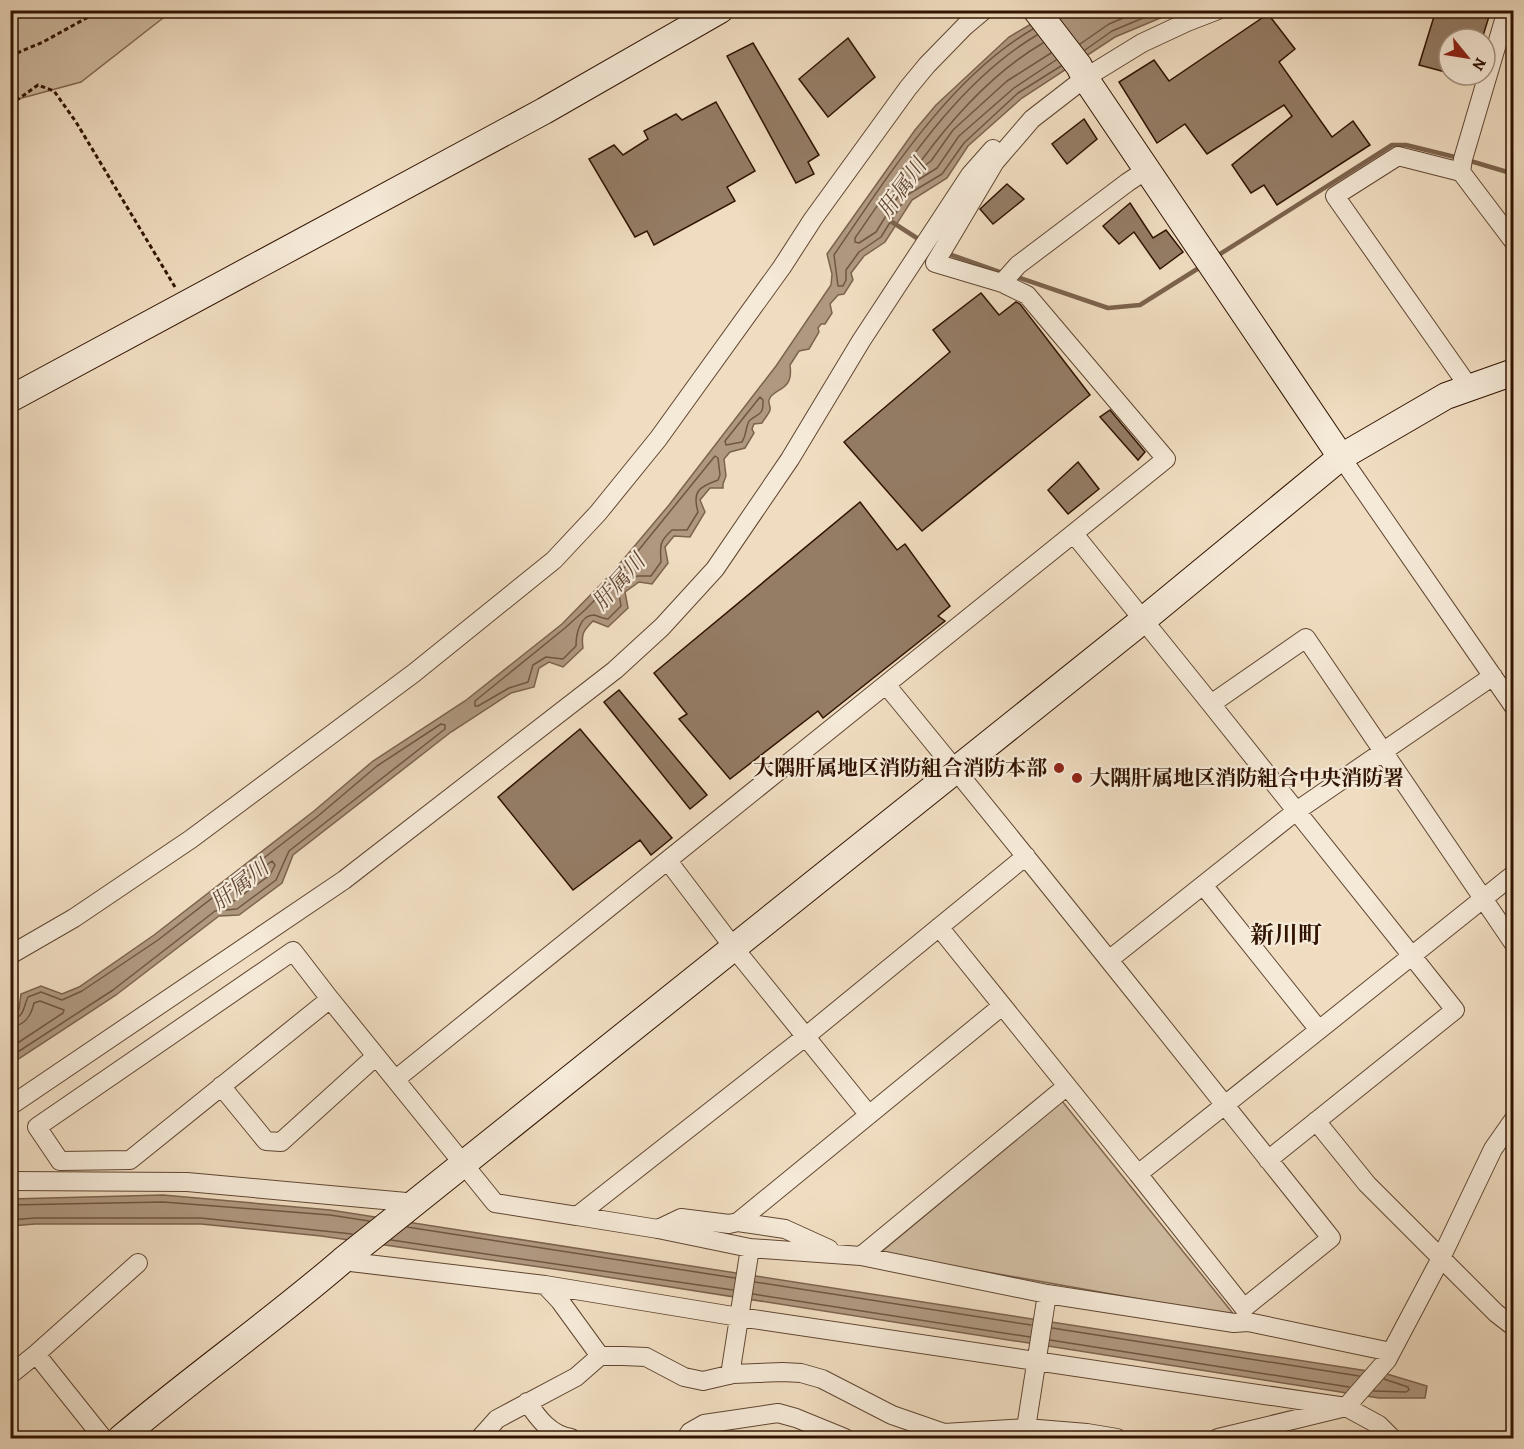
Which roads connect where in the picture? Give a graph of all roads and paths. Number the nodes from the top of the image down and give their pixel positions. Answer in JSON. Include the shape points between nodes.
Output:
{"nodes":[{"id":1,"x":101,"y":10,"type":"edge"},
{"id":2,"x":720,"y":10,"type":"edge"},
{"id":3,"x":984,"y":10,"type":"edge"},
{"id":4,"x":1036,"y":10,"type":"edge"},
{"id":5,"x":1218,"y":10,"type":"edge"},
{"id":6,"x":1508,"y":10,"type":"edge"},
{"id":7,"x":10,"y":56,"type":"edge"},
{"id":8,"x":1082,"y":72,"type":"junction"},
{"id":9,"x":10,"y":105,"type":"edge"},
{"id":10,"x":1032,"y":119,"type":"junction"},
{"id":11,"x":1148,"y":169,"type":"junction"},
{"id":12,"x":1461,"y":172,"type":"junction"},
{"id":13,"x":1514,"y":242,"type":"edge"},
{"id":14,"x":1008,"y":276,"type":"junction"},
{"id":15,"x":185,"y":304,"type":"junction"},
{"id":16,"x":1514,"y":372,"type":"edge"},
{"id":17,"x":1469,"y":387,"type":"junction"},
{"id":18,"x":10,"y":399,"type":"edge"},
{"id":19,"x":1341,"y":457,"type":"junction"},
{"id":20,"x":1074,"y":534,"type":"junction"},
{"id":21,"x":1142,"y":621,"type":"junction"},
{"id":22,"x":1493,"y":676,"type":"junction"},
{"id":23,"x":887,"y":686,"type":"junction"},
{"id":24,"x":1211,"y":704,"type":"junction"},
{"id":25,"x":1514,"y":707,"type":"edge"},
{"id":26,"x":1383,"y":752,"type":"junction"},
{"id":27,"x":956,"y":770,"type":"junction"},
{"id":28,"x":1296,"y":812,"type":"junction"},
{"id":29,"x":1026,"y":856,"type":"junction"},
{"id":30,"x":668,"y":861,"type":"junction"},
{"id":31,"x":1514,"y":874,"type":"edge"},
{"id":32,"x":1203,"y":885,"type":"junction"},
{"id":33,"x":1483,"y":898,"type":"junction"},
{"id":34,"x":939,"y":927,"type":"junction"},
{"id":35,"x":1514,"y":944,"type":"edge"},
{"id":36,"x":734,"y":948,"type":"junction"},
{"id":37,"x":10,"y":955,"type":"edge"},
{"id":38,"x":1413,"y":956,"type":"junction"},
{"id":39,"x":1110,"y":959,"type":"junction"},
{"id":40,"x":330,"y":999,"type":"junction"},
{"id":41,"x":1002,"y":1006,"type":"junction"},
{"id":42,"x":1319,"y":1030,"type":"junction"},
{"id":43,"x":805,"y":1037,"type":"junction"},
{"id":44,"x":376,"y":1056,"type":"junction"},
{"id":45,"x":396,"y":1079,"type":"junction"},
{"id":46,"x":221,"y":1086,"type":"junction"},
{"id":47,"x":1067,"y":1086,"type":"junction"},
{"id":48,"x":1225,"y":1105,"type":"junction"},
{"id":49,"x":10,"y":1106,"type":"edge"},
{"id":50,"x":869,"y":1115,"type":"junction"},
{"id":51,"x":1514,"y":1119,"type":"edge"},
{"id":52,"x":1316,"y":1121,"type":"junction"},
{"id":53,"x":1268,"y":1160,"type":"junction"},
{"id":54,"x":464,"y":1163,"type":"junction"},
{"id":55,"x":1138,"y":1174,"type":"junction"},
{"id":56,"x":10,"y":1181,"type":"edge"},
{"id":57,"x":414,"y":1205,"type":"junction"},
{"id":58,"x":577,"y":1216,"type":"junction"},
{"id":59,"x":738,"y":1222,"type":"junction"},
{"id":60,"x":658,"y":1229,"type":"junction"},
{"id":61,"x":840,"y":1254,"type":"junction"},
{"id":62,"x":748,"y":1255,"type":"junction"},
{"id":63,"x":861,"y":1256,"type":"junction"},
{"id":64,"x":1440,"y":1258,"type":"junction"},
{"id":65,"x":342,"y":1261,"type":"junction"},
{"id":66,"x":138,"y":1263,"type":"dead end"},
{"id":67,"x":545,"y":1285,"type":"junction"},
{"id":68,"x":1046,"y":1303,"type":"junction"},
{"id":69,"x":739,"y":1313,"type":"junction"},
{"id":70,"x":1246,"y":1315,"type":"junction"},
{"id":71,"x":1514,"y":1327,"type":"edge"},
{"id":72,"x":36,"y":1354,"type":"junction"},
{"id":73,"x":600,"y":1356,"type":"junction"},
{"id":74,"x":1389,"y":1356,"type":"junction"},
{"id":75,"x":1036,"y":1358,"type":"junction"},
{"id":76,"x":10,"y":1375,"type":"edge"},
{"id":77,"x":730,"y":1375,"type":"junction"},
{"id":78,"x":527,"y":1402,"type":"junction"},
{"id":79,"x":1349,"y":1404,"type":"junction"},
{"id":80,"x":1026,"y":1428,"type":"junction"},
{"id":81,"x":1258,"y":1434,"type":"edge"},
{"id":82,"x":941,"y":1436,"type":"edge"},
{"id":83,"x":103,"y":1438,"type":"edge"},
{"id":84,"x":121,"y":1438,"type":"edge"},
{"id":85,"x":480,"y":1438,"type":"edge"},
{"id":86,"x":571,"y":1438,"type":"edge"},
{"id":87,"x":686,"y":1438,"type":"edge"},
{"id":88,"x":845,"y":1438,"type":"edge"},
{"id":89,"x":1117,"y":1438,"type":"edge"},
{"id":90,"x":1218,"y":1438,"type":"edge"},
{"id":91,"x":1392,"y":1438,"type":"edge"}],
"edges":[{"from":1,"to":7,"type":"path"},
{"from":2,"to":15,"type":"street","via":[[544,111]]},
{"from":3,"to":37,"type":"street","via":[[908,88],[658,439],[554,560],[405,679],[191,839],[74,918]]},
{"from":4,"to":8,"type":"street"},
{"from":5,"to":8,"type":"street"},
{"from":6,"to":12,"type":"street"},
{"from":8,"to":10,"type":"street"},
{"from":8,"to":11,"type":"street"},
{"from":9,"to":15,"type":"path","via":[[38,85],[54,91]]},
{"from":10,"to":14,"type":"street","via":[[995,162],[934,263]]},
{"from":10,"to":49,"type":"street","via":[[999,143],[970,175],[715,570],[662,627],[615,670],[344,880]]},
{"from":11,"to":14,"type":"street"},
{"from":11,"to":19,"type":"street"},
{"from":12,"to":13,"type":"street"},
{"from":12,"to":17,"type":"street","via":[[1398,156],[1335,196]]},
{"from":14,"to":20,"type":"street","via":[[1166,459]]},
{"from":15,"to":18,"type":"street"},
{"from":16,"to":17,"type":"street"},
{"from":17,"to":19,"type":"street","via":[[1446,396]]},
{"from":19,"to":21,"type":"street"},
{"from":19,"to":22,"type":"street"},
{"from":20,"to":21,"type":"street"},
{"from":20,"to":23,"type":"street"},
{"from":21,"to":24,"type":"street"},
{"from":21,"to":27,"type":"street"},
{"from":22,"to":25,"type":"street"},
{"from":22,"to":26,"type":"street"},
{"from":23,"to":27,"type":"street"},
{"from":23,"to":30,"type":"street"},
{"from":24,"to":26,"type":"street","via":[[1306,638]]},
{"from":24,"to":28,"type":"street"},
{"from":26,"to":28,"type":"street"},
{"from":26,"to":33,"type":"street"},
{"from":27,"to":29,"type":"street"},
{"from":27,"to":36,"type":"street"},
{"from":28,"to":32,"type":"street"},
{"from":28,"to":38,"type":"street"},
{"from":29,"to":34,"type":"street"},
{"from":29,"to":39,"type":"street"},
{"from":30,"to":36,"type":"street"},
{"from":30,"to":45,"type":"street"},
{"from":31,"to":33,"type":"street"},
{"from":32,"to":39,"type":"street"},
{"from":32,"to":42,"type":"street"},
{"from":33,"to":35,"type":"street"},
{"from":33,"to":38,"type":"street"},
{"from":34,"to":41,"type":"street"},
{"from":34,"to":43,"type":"street"},
{"from":36,"to":43,"type":"street"},
{"from":36,"to":54,"type":"street"},
{"from":38,"to":42,"type":"street"},
{"from":38,"to":52,"type":"street","via":[[1455,1010]]},
{"from":39,"to":48,"type":"street"},
{"from":40,"to":44,"type":"street"},
{"from":40,"to":46,"type":"street"},
{"from":40,"to":46,"type":"street","via":[[293,951],[37,1127],[60,1161],[130,1160]]},
{"from":41,"to":47,"type":"street"},
{"from":41,"to":50,"type":"street"},
{"from":42,"to":48,"type":"street"},
{"from":43,"to":50,"type":"street"},
{"from":43,"to":58,"type":"street"},
{"from":44,"to":45,"type":"street"},
{"from":44,"to":46,"type":"street","via":[[281,1142],[266,1141]]},
{"from":45,"to":54,"type":"street"},
{"from":47,"to":55,"type":"street"},
{"from":47,"to":63,"type":"street"},
{"from":48,"to":53,"type":"street"},
{"from":48,"to":55,"type":"street"},
{"from":50,"to":59,"type":"street"},
{"from":51,"to":64,"type":"street","via":[[1493,1149]]},
{"from":52,"to":53,"type":"street"},
{"from":52,"to":64,"type":"street","via":[[1367,1184]]},
{"from":53,"to":70,"type":"street","via":[[1331,1238]]},
{"from":54,"to":57,"type":"street"},
{"from":54,"to":58,"type":"street","via":[[495,1203]]},
{"from":55,"to":70,"type":"street"},
{"from":56,"to":57,"type":"street","via":[[187,1182]]},
{"from":57,"to":65,"type":"street"},
{"from":58,"to":60,"type":"street"},
{"from":59,"to":60,"type":"street","via":[[681,1218]]},
{"from":59,"to":61,"type":"street","via":[[785,1229]]},
{"from":60,"to":62,"type":"street"},
{"from":61,"to":62,"type":"street"},
{"from":61,"to":63,"type":"street"},
{"from":62,"to":69,"type":"street"},
{"from":63,"to":68,"type":"street"},
{"from":64,"to":71,"type":"street"},
{"from":64,"to":74,"type":"street"},
{"from":65,"to":67,"type":"street"},
{"from":65,"to":84,"type":"street"},
{"from":66,"to":72,"type":"street"},
{"from":67,"to":69,"type":"street"},
{"from":67,"to":73,"type":"street"},
{"from":68,"to":70,"type":"street","via":[[1234,1323]]},
{"from":68,"to":75,"type":"street"},
{"from":69,"to":75,"type":"street"},
{"from":69,"to":77,"type":"street"},
{"from":70,"to":74,"type":"street"},
{"from":72,"to":76,"type":"street"},
{"from":72,"to":83,"type":"street"},
{"from":73,"to":77,"type":"street","via":[[646,1357],[684,1377],[703,1381]]},
{"from":73,"to":78,"type":"street","via":[[576,1377]]},
{"from":74,"to":79,"type":"street"},
{"from":75,"to":79,"type":"street"},
{"from":75,"to":80,"type":"street"},
{"from":77,"to":82,"type":"street","via":[[783,1372],[822,1379]]},
{"from":78,"to":85,"type":"street","via":[[497,1419]]},
{"from":78,"to":86,"type":"street","via":[[539,1420],[554,1432]]},
{"from":79,"to":81,"type":"street"},
{"from":79,"to":91,"type":"street"},
{"from":80,"to":82,"type":"street"},
{"from":80,"to":89,"type":"street"},
{"from":81,"to":90,"type":"street"},
{"from":87,"to":88,"type":"street","via":[[704,1424],[778,1413]]}]}
